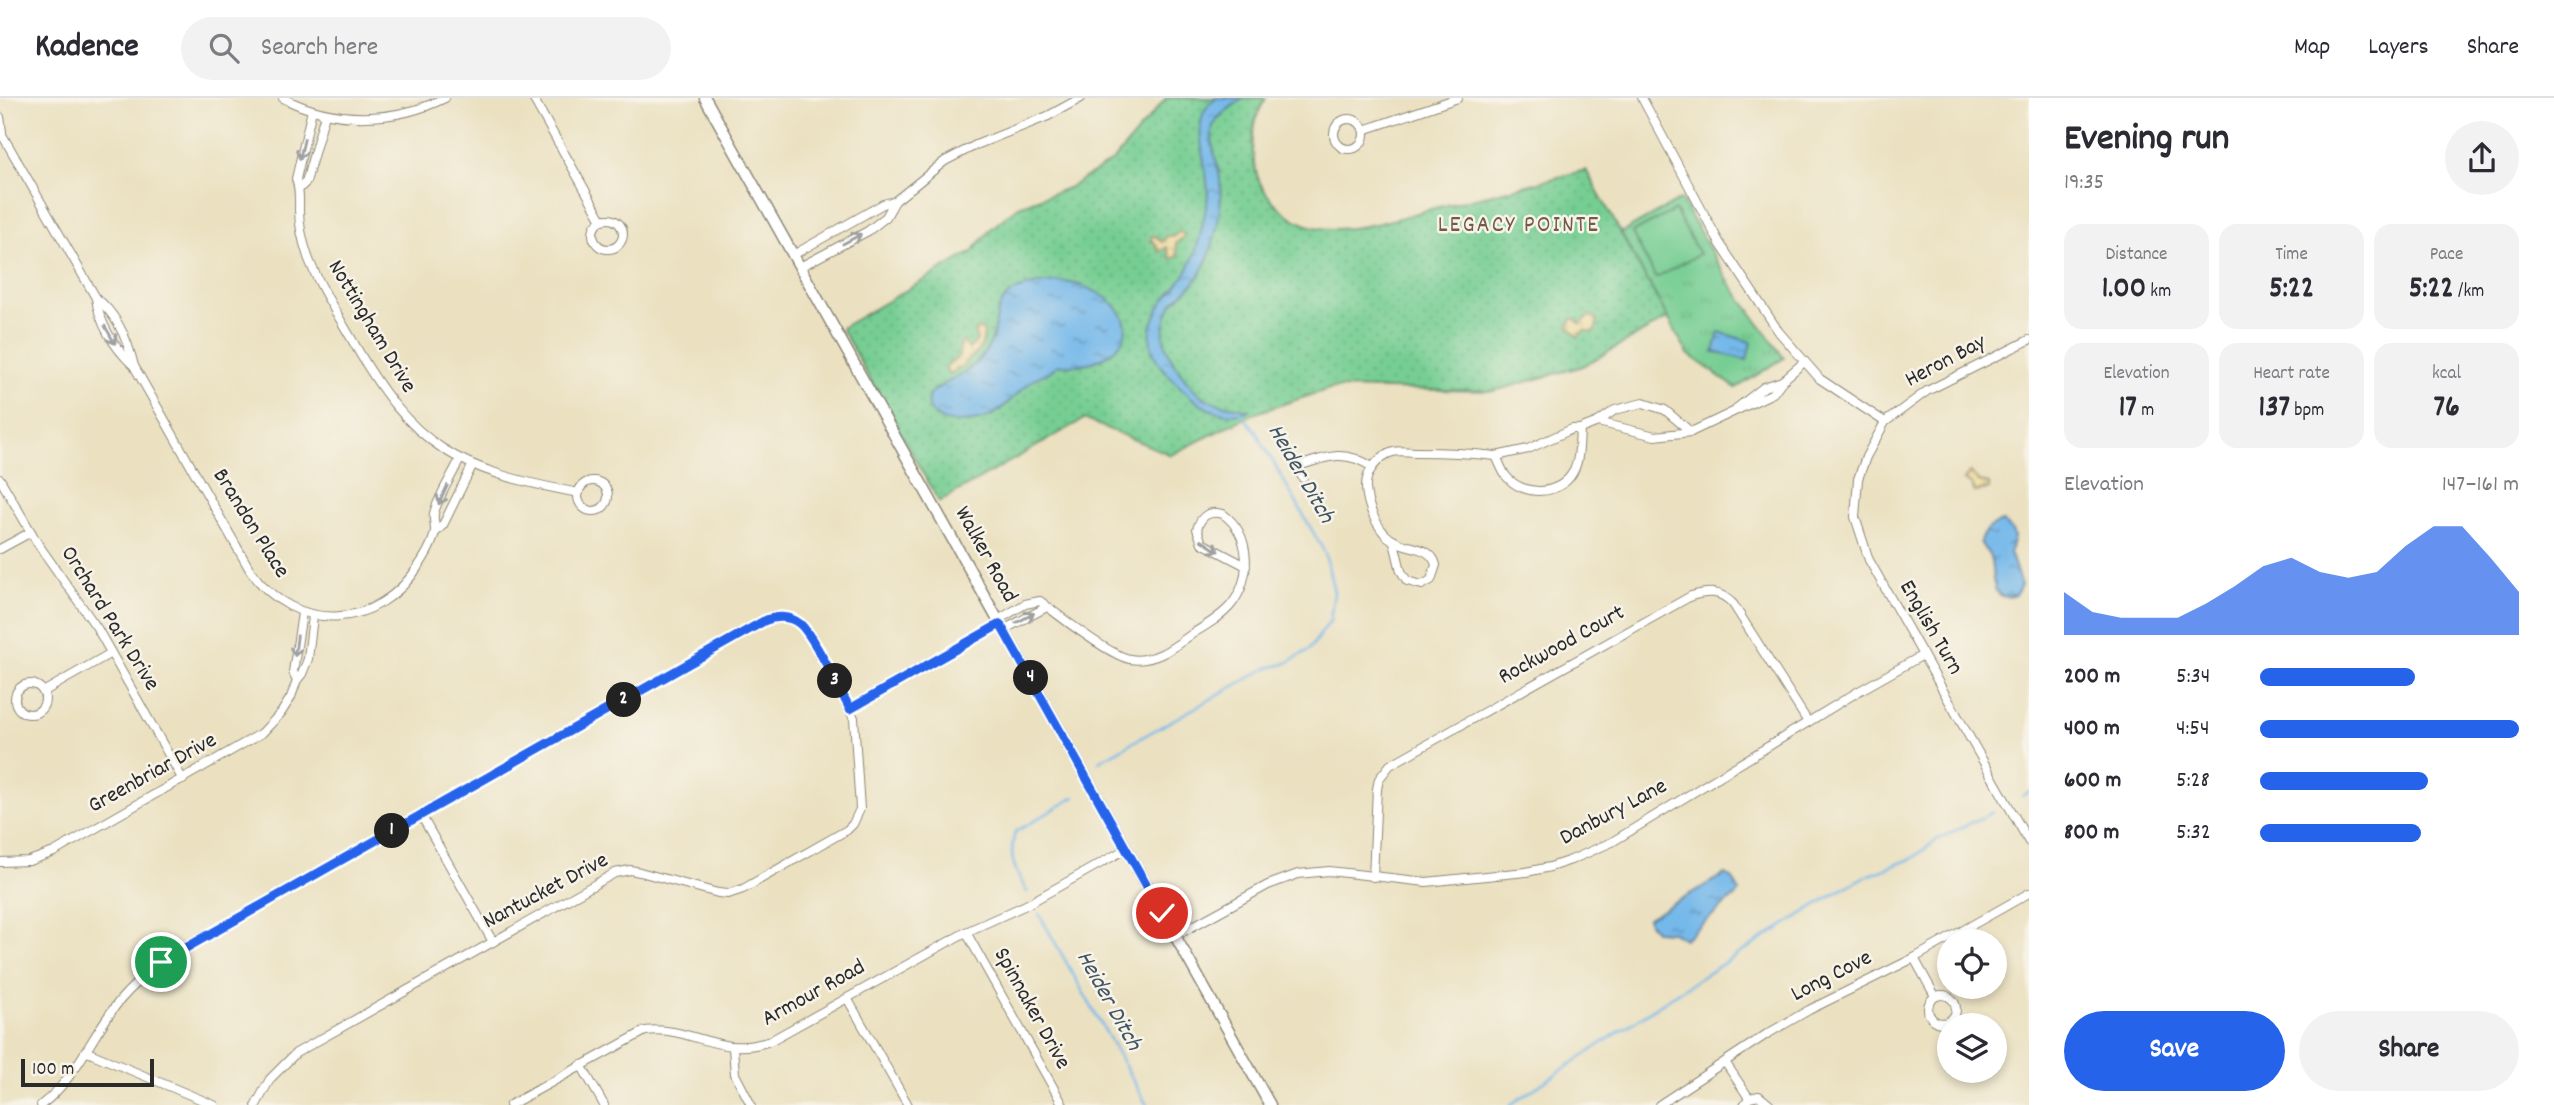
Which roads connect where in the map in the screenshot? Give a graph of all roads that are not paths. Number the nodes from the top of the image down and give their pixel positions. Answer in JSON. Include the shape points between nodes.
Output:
{"nodes":[{"id":1,"x":283,"y":98,"type":"edge"},
{"id":2,"x":445,"y":98,"type":"edge"},
{"id":3,"x":533,"y":98,"type":"edge"},
{"id":4,"x":705,"y":98,"type":"edge"},
{"id":5,"x":1082,"y":98,"type":"edge"},
{"id":6,"x":1458,"y":98,"type":"edge"},
{"id":7,"x":1642,"y":98,"type":"edge"},
{"id":8,"x":312,"y":110,"type":"junction"},
{"id":9,"x":325,"y":114,"type":"junction"},
{"id":10,"x":0,"y":117,"type":"edge"},
{"id":11,"x":1364,"y":130,"type":"dead end"},
{"id":12,"x":1,"y":132,"type":"edge"},
{"id":13,"x":300,"y":188,"type":"junction"},
{"id":14,"x":895,"y":201,"type":"junction"},
{"id":15,"x":602,"y":220,"type":"dead end"},
{"id":16,"x":793,"y":255,"type":"junction"},
{"id":17,"x":800,"y":267,"type":"junction"},
{"id":18,"x":2029,"y":340,"type":"edge"},
{"id":19,"x":1803,"y":363,"type":"junction"},
{"id":20,"x":1598,"y":422,"type":"junction"},
{"id":21,"x":1885,"y":422,"type":"junction"},
{"id":22,"x":1580,"y":429,"type":"junction"},
{"id":23,"x":1691,"y":432,"type":"junction"},
{"id":24,"x":1496,"y":456,"type":"junction"},
{"id":25,"x":460,"y":460,"type":"junction"},
{"id":26,"x":471,"y":466,"type":"junction"},
{"id":27,"x":1372,"y":467,"type":"junction"},
{"id":28,"x":1303,"y":478,"type":"dead end"},
{"id":29,"x":0,"y":480,"type":"edge"},
{"id":30,"x":579,"y":493,"type":"dead end"},
{"id":31,"x":30,"y":532,"type":"junction"},
{"id":32,"x":435,"y":533,"type":"junction"},
{"id":33,"x":1394,"y":542,"type":"junction"},
{"id":34,"x":0,"y":549,"type":"edge"},
{"id":35,"x":1246,"y":566,"type":"junction"},
{"id":36,"x":302,"y":613,"type":"junction"},
{"id":37,"x":313,"y":615,"type":"junction"},
{"id":38,"x":1000,"y":624,"type":"junction"},
{"id":39,"x":111,"y":653,"type":"junction"},
{"id":40,"x":1923,"y":655,"type":"junction"},
{"id":41,"x":297,"y":680,"type":"junction"},
{"id":42,"x":43,"y":692,"type":"dead end"},
{"id":43,"x":850,"y":709,"type":"junction"},
{"id":44,"x":1808,"y":722,"type":"junction"},
{"id":45,"x":183,"y":780,"type":"junction"},
{"id":46,"x":421,"y":815,"type":"junction"},
{"id":47,"x":2029,"y":842,"type":"edge"},
{"id":48,"x":1126,"y":849,"type":"junction"},
{"id":49,"x":0,"y":862,"type":"edge"},
{"id":50,"x":1373,"y":877,"type":"junction"},
{"id":51,"x":2029,"y":893,"type":"edge"},
{"id":52,"x":966,"y":932,"type":"junction"},
{"id":53,"x":1175,"y":936,"type":"junction"},
{"id":54,"x":493,"y":942,"type":"junction"},
{"id":55,"x":1914,"y":958,"type":"junction"},
{"id":56,"x":1935,"y":996,"type":"dead end"},
{"id":57,"x":847,"y":998,"type":"junction"},
{"id":58,"x":733,"y":1048,"type":"junction"},
{"id":59,"x":86,"y":1051,"type":"junction"},
{"id":60,"x":1725,"y":1062,"type":"junction"},
{"id":61,"x":581,"y":1065,"type":"junction"},
{"id":62,"x":1746,"y":1102,"type":"edge"},
{"id":63,"x":41,"y":1105,"type":"edge"},
{"id":64,"x":214,"y":1105,"type":"edge"},
{"id":65,"x":256,"y":1105,"type":"edge"},
{"id":66,"x":510,"y":1105,"type":"edge"},
{"id":67,"x":604,"y":1105,"type":"edge"},
{"id":68,"x":751,"y":1105,"type":"edge"},
{"id":69,"x":908,"y":1105,"type":"edge"},
{"id":70,"x":1063,"y":1105,"type":"edge"},
{"id":71,"x":1270,"y":1105,"type":"edge"},
{"id":72,"x":1659,"y":1105,"type":"edge"},
{"id":73,"x":1770,"y":1105,"type":"edge"}],
"edges":[{"from":1,"to":8,"type":"street"},
{"from":2,"to":9,"type":"street","via":[[379,117]]},
{"from":3,"to":15,"type":"street"},
{"from":4,"to":16,"type":"street","name":"Walker Road"},
{"from":5,"to":14,"type":"street","via":[[945,161]]},
{"from":6,"to":11,"type":"street"},
{"from":7,"to":19,"type":"street","via":[[1723,250]]},
{"from":8,"to":9,"type":"street"},
{"from":8,"to":13,"type":"street","name":"Nottingham Drive","one_way":true,"via":[[296,179]]},
{"from":9,"to":13,"type":"street","name":"Nottingham Drive","via":[[306,183]]},
{"from":10,"to":12,"type":"street","name":"Brandon Place"},
{"from":12,"to":36,"type":"street","name":"Brandon Place","via":[[96,298],[111,339],[134,366],[250,570],[271,595]]},
{"from":13,"to":25,"type":"street","name":"Nottingham Drive","via":[[300,227],[308,256],[368,369],[404,417]]},
{"from":14,"to":16,"type":"street"},
{"from":17,"to":14,"type":"street","one_way":true,"via":[[868,231],[886,217]]},
{"from":16,"to":17,"type":"street","name":"Walker Road"},
{"from":17,"to":38,"type":"street","name":"Walker Road"},
{"from":18,"to":21,"type":"street","name":"Heron Bay","via":[[1927,391]]},
{"from":19,"to":21,"type":"street"},
{"from":19,"to":23,"type":"street","via":[[1734,411]]},
{"from":20,"to":22,"type":"street"},
{"from":20,"to":23,"type":"street","via":[[1655,436]]},
{"from":20,"to":23,"type":"street","via":[[1615,410],[1643,403],[1665,410]]},
{"from":21,"to":40,"type":"street","name":"English Turn","via":[[1858,479],[1855,517],[1869,560]]},
{"from":22,"to":24,"type":"street"},
{"from":22,"to":24,"type":"street","via":[[1572,475],[1541,492],[1518,486],[1506,476]]},
{"from":24,"to":27,"type":"street","via":[[1394,452]]},
{"from":25,"to":26,"type":"street","name":"Nottingham Drive"},
{"from":25,"to":32,"type":"street","name":"Brandon Place","one_way":true,"via":[[434,515]]},
{"from":26,"to":30,"type":"street","name":"Nottingham Drive"},
{"from":26,"to":32,"type":"street","name":"Brandon Place"},
{"from":27,"to":28,"type":"street","via":[[1349,455],[1331,456],[1296,467]]},
{"from":27,"to":33,"type":"street","via":[[1367,500]]},
{"from":29,"to":31,"type":"street","name":"Orchard Park Drive"},
{"from":31,"to":34,"type":"street"},
{"from":31,"to":39,"type":"street","name":"Orchard Park Drive"},
{"from":32,"to":37,"type":"street","name":"Brandon Place","via":[[415,573],[383,601],[346,616]]},
{"from":33,"to":33,"type":"street","via":[[1407,580],[1416,585],[1431,580],[1436,565],[1432,555]]},
{"from":35,"to":35,"type":"street","one_way":true,"via":[[1240,534],[1232,522],[1219,513],[1205,516],[1197,528],[1202,543]]},
{"from":35,"to":38,"type":"street","via":[[1245,579],[1230,607],[1176,646],[1142,661],[1111,652],[1047,607]]},
{"from":36,"to":37,"type":"street","name":"Brandon Place"},
{"from":36,"to":41,"type":"street","name":"Greenbriar Drive","one_way":true,"via":[[293,673]]},
{"from":37,"to":41,"type":"street","name":"Greenbriar Drive","via":[[307,659]]},
{"from":38,"to":43,"type":"street"},
{"from":38,"to":48,"type":"street","name":"Walker Road"},
{"from":39,"to":42,"type":"street"},
{"from":39,"to":45,"type":"street","name":"Orchard Park Drive"},
{"from":40,"to":44,"type":"street","name":"Danbury Lane"},
{"from":40,"to":47,"type":"street","name":"English Turn"},
{"from":41,"to":45,"type":"street","name":"Greenbriar Drive","via":[[281,713],[262,733]]},
{"from":43,"to":46,"type":"street","via":[[801,625],[786,618],[769,619]]},
{"from":43,"to":54,"type":"street","name":"Nantucket Drive","via":[[861,801],[858,817],[847,830],[727,894],[621,871]]},
{"from":44,"to":50,"type":"street","name":"Danbury Lane","via":[[1612,842],[1571,860],[1526,872],[1426,882]]},
{"from":44,"to":50,"type":"street","name":"Rockwood Court","via":[[1733,604],[1720,593],[1691,596],[1390,765],[1377,789]]},
{"from":45,"to":49,"type":"street","name":"Greenbriar Drive","via":[[54,852],[29,861]]},
{"from":46,"to":54,"type":"street"},
{"from":46,"to":59,"type":"street","via":[[161,962],[121,998]]},
{"from":48,"to":52,"type":"street","name":"Armour Road","via":[[1026,905]]},
{"from":48,"to":53,"type":"street","name":"Walker Road"},
{"from":50,"to":53,"type":"street","name":"Danbury Lane","via":[[1329,871],[1287,877]]},
{"from":51,"to":55,"type":"street","name":"Long Cove"},
{"from":52,"to":57,"type":"street","name":"Armour Road"},
{"from":52,"to":70,"type":"street","name":"Spinnaker Drive"},
{"from":53,"to":71,"type":"street","name":"Walker Road"},
{"from":54,"to":65,"type":"street","name":"Nantucket Drive","via":[[296,1053],[270,1079]]},
{"from":55,"to":56,"type":"street"},
{"from":55,"to":60,"type":"street","name":"Long Cove","via":[[1809,1010]]},
{"from":57,"to":58,"type":"street","name":"Armour Road","via":[[770,1041]]},
{"from":57,"to":69,"type":"street"},
{"from":58,"to":61,"type":"street","name":"Armour Road","via":[[657,1029],[637,1033]]},
{"from":58,"to":68,"type":"street","via":[[736,1074]]},
{"from":59,"to":63,"type":"street","via":[[64,1084]]},
{"from":59,"to":64,"type":"street"},
{"from":60,"to":62,"type":"street"},
{"from":60,"to":72,"type":"street","name":"Long Cove"},
{"from":61,"to":66,"type":"street","name":"Armour Road"},
{"from":61,"to":67,"type":"street"},
{"from":62,"to":73,"type":"street","via":[[1759,1096]]}]}
